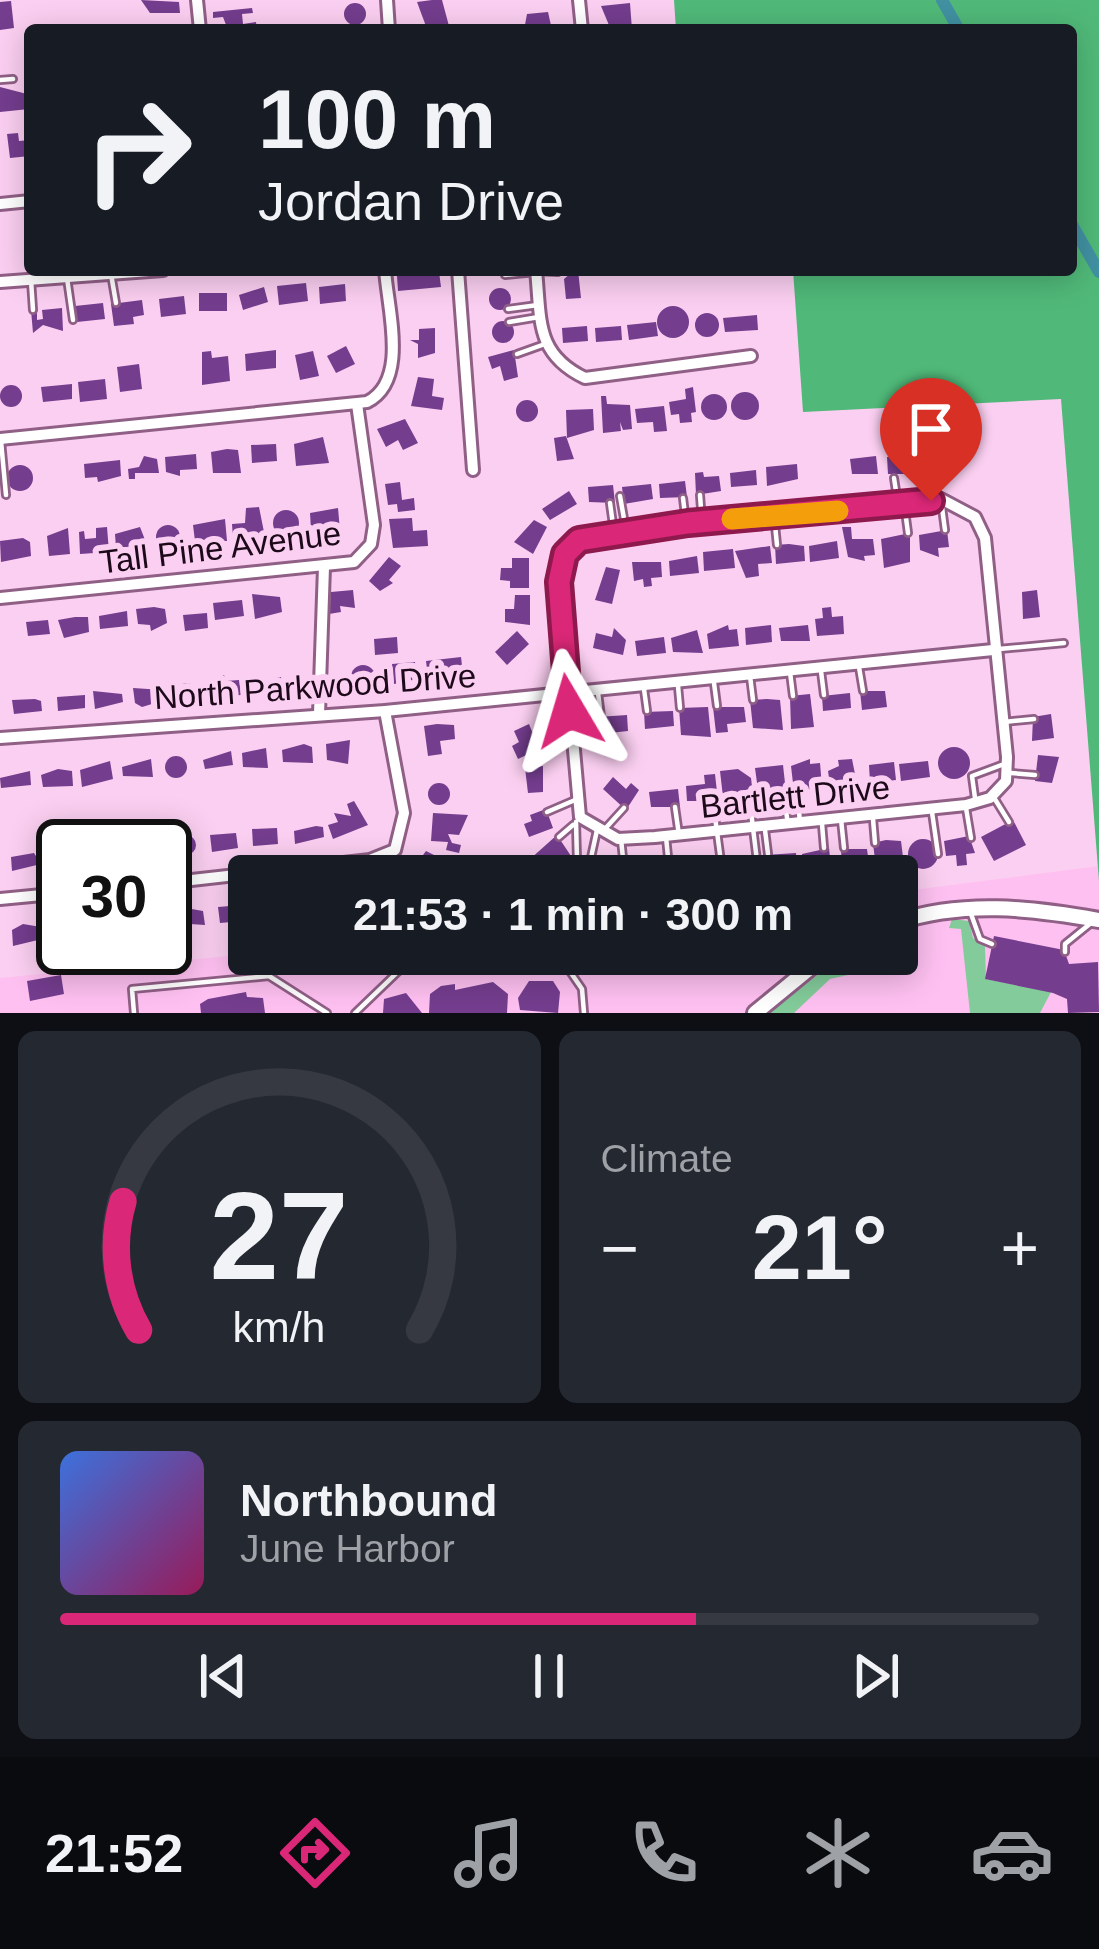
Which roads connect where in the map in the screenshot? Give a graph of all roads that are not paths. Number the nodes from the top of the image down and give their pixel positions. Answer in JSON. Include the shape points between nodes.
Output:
{"nodes":[{"id":1,"x":14,"y":79,"type":"dead end"},
{"id":2,"x":0,"y":80,"type":"edge"},
{"id":3,"x":77,"y":276,"type":"edge"},
{"id":4,"x":115,"y":276,"type":"edge"},
{"id":5,"x":385,"y":276,"type":"edge"},
{"id":6,"x":458,"y":276,"type":"edge"},
{"id":7,"x":536,"y":276,"type":"edge"},
{"id":8,"x":67,"y":277,"type":"junction"},
{"id":9,"x":31,"y":279,"type":"junction"},
{"id":10,"x":0,"y":282,"type":"edge"},
{"id":11,"x":116,"y":303,"type":"dead end"},
{"id":12,"x":508,"y":309,"type":"dead end"},
{"id":13,"x":34,"y":310,"type":"dead end"},
{"id":14,"x":540,"y":311,"type":"junction"},
{"id":15,"x":73,"y":320,"type":"dead end"},
{"id":16,"x":509,"y":322,"type":"dead end"},
{"id":17,"x":546,"y":344,"type":"junction"},
{"id":18,"x":517,"y":354,"type":"dead end"},
{"id":19,"x":751,"y":356,"type":"dead end"},
{"id":20,"x":357,"y":404,"type":"junction"},
{"id":21,"x":0,"y":439,"type":"edge"},
{"id":22,"x":472,"y":470,"type":"dead end"},
{"id":23,"x":928,"y":472,"type":"dead end"},
{"id":24,"x":894,"y":478,"type":"dead end"},
{"id":25,"x":6,"y":495,"type":"dead end"},
{"id":26,"x":620,"y":496,"type":"dead end"},
{"id":27,"x":700,"y":496,"type":"dead end"},
{"id":28,"x":683,"y":498,"type":"dead end"},
{"id":29,"x":936,"y":500,"type":"junction"},
{"id":30,"x":892,"y":502,"type":"junction"},
{"id":31,"x":610,"y":503,"type":"dead end"},
{"id":32,"x":774,"y":515,"type":"junction"},
{"id":33,"x":702,"y":521,"type":"junction"},
{"id":34,"x":686,"y":523,"type":"junction"},
{"id":35,"x":945,"y":530,"type":"dead end"},
{"id":36,"x":620,"y":531,"type":"junction"},
{"id":37,"x":908,"y":533,"type":"dead end"},
{"id":38,"x":777,"y":545,"type":"dead end"},
{"id":39,"x":324,"y":567,"type":"junction"},
{"id":40,"x":0,"y":598,"type":"edge"},
{"id":41,"x":1064,"y":643,"type":"dead end"},
{"id":42,"x":993,"y":650,"type":"junction"},
{"id":43,"x":858,"y":662,"type":"junction"},
{"id":44,"x":821,"y":666,"type":"junction"},
{"id":45,"x":790,"y":669,"type":"junction"},
{"id":46,"x":749,"y":673,"type":"junction"},
{"id":47,"x":713,"y":677,"type":"junction"},
{"id":48,"x":677,"y":680,"type":"junction"},
{"id":49,"x":643,"y":684,"type":"junction"},
{"id":50,"x":598,"y":688,"type":"junction"},
{"id":51,"x":863,"y":691,"type":"dead end"},
{"id":52,"x":565,"y":692,"type":"junction"},
{"id":53,"x":824,"y":695,"type":"dead end"},
{"id":54,"x":793,"y":696,"type":"dead end"},
{"id":55,"x":753,"y":700,"type":"dead end"},
{"id":56,"x":717,"y":706,"type":"dead end"},
{"id":57,"x":680,"y":708,"type":"dead end"},
{"id":58,"x":385,"y":711,"type":"junction"},
{"id":59,"x":647,"y":711,"type":"dead end"},
{"id":60,"x":319,"y":713,"type":"junction"},
{"id":61,"x":601,"y":717,"type":"dead end"},
{"id":62,"x":1034,"y":719,"type":"dead end"},
{"id":63,"x":1004,"y":722,"type":"junction"},
{"id":64,"x":0,"y":737,"type":"edge"},
{"id":65,"x":1007,"y":768,"type":"junction"},
{"id":66,"x":1035,"y":775,"type":"dead end"},
{"id":67,"x":783,"y":792,"type":"dead end"},
{"id":68,"x":797,"y":792,"type":"dead end"},
{"id":69,"x":748,"y":795,"type":"dead end"},
{"id":70,"x":993,"y":795,"type":"junction"},
{"id":71,"x":577,"y":799,"type":"junction"},
{"id":72,"x":712,"y":802,"type":"dead end"},
{"id":73,"x":971,"y":805,"type":"junction"},
{"id":74,"x":676,"y":807,"type":"dead end"},
{"id":75,"x":624,"y":808,"type":"dead end"},
{"id":76,"x":932,"y":809,"type":"junction"},
{"id":77,"x":547,"y":812,"type":"dead end"},
{"id":78,"x":873,"y":815,"type":"junction"},
{"id":79,"x":841,"y":819,"type":"junction"},
{"id":80,"x":578,"y":820,"type":"junction"},
{"id":81,"x":822,"y":820,"type":"junction"},
{"id":82,"x":1009,"y":822,"type":"dead end"},
{"id":83,"x":794,"y":823,"type":"junction"},
{"id":84,"x":759,"y":827,"type":"junction"},
{"id":85,"x":599,"y":831,"type":"junction"},
{"id":86,"x":716,"y":831,"type":"junction"},
{"id":87,"x":672,"y":835,"type":"junction"},
{"id":88,"x":560,"y":837,"type":"dead end"},
{"id":89,"x":621,"y":838,"type":"junction"},
{"id":90,"x":971,"y":838,"type":"dead end"},
{"id":91,"x":875,"y":843,"type":"dead end"},
{"id":92,"x":824,"y":848,"type":"dead end"},
{"id":93,"x":844,"y":848,"type":"dead end"},
{"id":94,"x":768,"y":854,"type":"dead end"},
{"id":95,"x":938,"y":854,"type":"dead end"},
{"id":96,"x":577,"y":855,"type":"edge"},
{"id":97,"x":593,"y":855,"type":"edge"},
{"id":98,"x":623,"y":855,"type":"edge"},
{"id":99,"x":670,"y":855,"type":"edge"},
{"id":100,"x":720,"y":855,"type":"edge"},
{"id":101,"x":757,"y":855,"type":"edge"},
{"id":102,"x":192,"y":880,"type":"edge"},
{"id":103,"x":36,"y":896,"type":"edge"},
{"id":104,"x":0,"y":899,"type":"edge"},
{"id":105,"x":970,"y":908,"type":"junction"},
{"id":106,"x":918,"y":915,"type":"edge"},
{"id":107,"x":1097,"y":920,"type":"edge"},
{"id":108,"x":992,"y":944,"type":"dead end"},
{"id":109,"x":1065,"y":952,"type":"dead end"},
{"id":110,"x":395,"y":975,"type":"edge"},
{"id":111,"x":572,"y":975,"type":"edge"},
{"id":112,"x":801,"y":975,"type":"edge"},
{"id":113,"x":134,"y":1013,"type":"edge"},
{"id":114,"x":327,"y":1013,"type":"edge"},
{"id":115,"x":355,"y":1013,"type":"edge"},
{"id":116,"x":584,"y":1013,"type":"edge"},
{"id":117,"x":755,"y":1013,"type":"edge"}],
"edges":[{"from":1,"to":2,"type":"lane"},
{"from":3,"to":8,"type":"street"},
{"from":4,"to":11,"type":"lane"},
{"from":5,"to":20,"type":"street","via":[[392,377],[384,394]]},
{"from":6,"to":22,"type":"street"},
{"from":7,"to":14,"type":"street"},
{"from":8,"to":9,"type":"street"},
{"from":8,"to":15,"type":"lane"},
{"from":9,"to":10,"type":"street"},
{"from":9,"to":13,"type":"lane"},
{"from":12,"to":14,"type":"lane"},
{"from":14,"to":16,"type":"lane"},
{"from":14,"to":17,"type":"street"},
{"from":17,"to":18,"type":"lane"},
{"from":17,"to":19,"type":"street","via":[[560,367],[585,378]]},
{"from":20,"to":21,"type":"street"},
{"from":20,"to":39,"type":"street","name":"Tall Pine Avenue","via":[[371,544],[354,562]]},
{"from":21,"to":25,"type":"lane"},
{"from":23,"to":29,"type":"lane"},
{"from":24,"to":30,"type":"lane"},
{"from":26,"to":36,"type":"lane"},
{"from":27,"to":33,"type":"lane"},
{"from":28,"to":34,"type":"lane"},
{"from":29,"to":30,"type":"street"},
{"from":29,"to":35,"type":"lane"},
{"from":29,"to":42,"type":"street","via":[[976,517],[985,538]]},
{"from":30,"to":32,"type":"street"},
{"from":30,"to":37,"type":"lane"},
{"from":31,"to":36,"type":"lane"},
{"from":32,"to":33,"type":"street"},
{"from":32,"to":38,"type":"lane"},
{"from":33,"to":34,"type":"street"},
{"from":34,"to":36,"type":"street"},
{"from":36,"to":52,"type":"street","via":[[590,534],[565,554]]},
{"from":39,"to":40,"type":"street","name":"Tall Pine Avenue"},
{"from":39,"to":60,"type":"street"},
{"from":41,"to":42,"type":"lane","name":"North Parkwood Drive"},
{"from":42,"to":43,"type":"street","name":"North Parkwood Drive"},
{"from":42,"to":63,"type":"street"},
{"from":43,"to":44,"type":"street","name":"North Parkwood Drive"},
{"from":43,"to":51,"type":"lane"},
{"from":44,"to":45,"type":"street","name":"North Parkwood Drive"},
{"from":44,"to":53,"type":"lane"},
{"from":45,"to":46,"type":"street","name":"North Parkwood Drive"},
{"from":45,"to":54,"type":"lane"},
{"from":46,"to":47,"type":"street","name":"North Parkwood Drive"},
{"from":46,"to":55,"type":"lane"},
{"from":47,"to":48,"type":"street","name":"North Parkwood Drive"},
{"from":47,"to":56,"type":"lane"},
{"from":48,"to":49,"type":"street","name":"North Parkwood Drive"},
{"from":48,"to":57,"type":"lane"},
{"from":49,"to":50,"type":"street","name":"North Parkwood Drive"},
{"from":49,"to":59,"type":"lane"},
{"from":50,"to":52,"type":"street","name":"North Parkwood Drive"},
{"from":50,"to":61,"type":"lane"},
{"from":52,"to":58,"type":"street","name":"North Parkwood Drive"},
{"from":52,"to":71,"type":"street"},
{"from":58,"to":60,"type":"street","name":"North Parkwood Drive"},
{"from":58,"to":102,"type":"street","via":[[404,813],[395,850],[370,860]]},
{"from":60,"to":64,"type":"street","name":"North Parkwood Drive"},
{"from":62,"to":63,"type":"lane"},
{"from":63,"to":65,"type":"street"},
{"from":65,"to":66,"type":"lane"},
{"from":65,"to":70,"type":"street"},
{"from":65,"to":73,"type":"lane","via":[[972,776]]},
{"from":67,"to":83,"type":"lane"},
{"from":68,"to":83,"type":"lane"},
{"from":69,"to":84,"type":"lane"},
{"from":70,"to":73,"type":"street","name":"Bartlett Drive"},
{"from":70,"to":82,"type":"lane"},
{"from":71,"to":77,"type":"lane"},
{"from":71,"to":80,"type":"street"},
{"from":72,"to":86,"type":"lane"},
{"from":73,"to":76,"type":"street","name":"Bartlett Drive"},
{"from":73,"to":90,"type":"lane"},
{"from":74,"to":87,"type":"lane"},
{"from":75,"to":85,"type":"lane"},
{"from":76,"to":78,"type":"street","name":"Bartlett Drive"},
{"from":76,"to":95,"type":"lane"},
{"from":78,"to":79,"type":"street","name":"Bartlett Drive"},
{"from":78,"to":91,"type":"lane"},
{"from":79,"to":81,"type":"street","name":"Bartlett Drive"},
{"from":79,"to":93,"type":"lane"},
{"from":80,"to":85,"type":"street","name":"Bartlett Drive"},
{"from":80,"to":88,"type":"lane"},
{"from":80,"to":96,"type":"lane"},
{"from":81,"to":83,"type":"street","name":"Bartlett Drive"},
{"from":81,"to":92,"type":"lane"},
{"from":83,"to":84,"type":"street","name":"Bartlett Drive"},
{"from":84,"to":86,"type":"street","name":"Bartlett Drive"},
{"from":84,"to":94,"type":"lane"},
{"from":84,"to":101,"type":"lane"},
{"from":85,"to":89,"type":"street","name":"Bartlett Drive"},
{"from":85,"to":97,"type":"lane"},
{"from":86,"to":87,"type":"street","name":"Bartlett Drive"},
{"from":86,"to":100,"type":"lane"},
{"from":87,"to":89,"type":"street","name":"Bartlett Drive"},
{"from":87,"to":99,"type":"lane"},
{"from":89,"to":98,"type":"lane"},
{"from":103,"to":104,"type":"street"},
{"from":105,"to":106,"type":"street"},
{"from":105,"to":107,"type":"street"},
{"from":105,"to":108,"type":"lane","via":[[980,939]]},
{"from":107,"to":109,"type":"lane"},
{"from":110,"to":115,"type":"lane"},
{"from":111,"to":116,"type":"lane"},
{"from":112,"to":117,"type":"street"},
{"from":113,"to":114,"type":"lane","via":[[132,989],[269,976]]}]}
